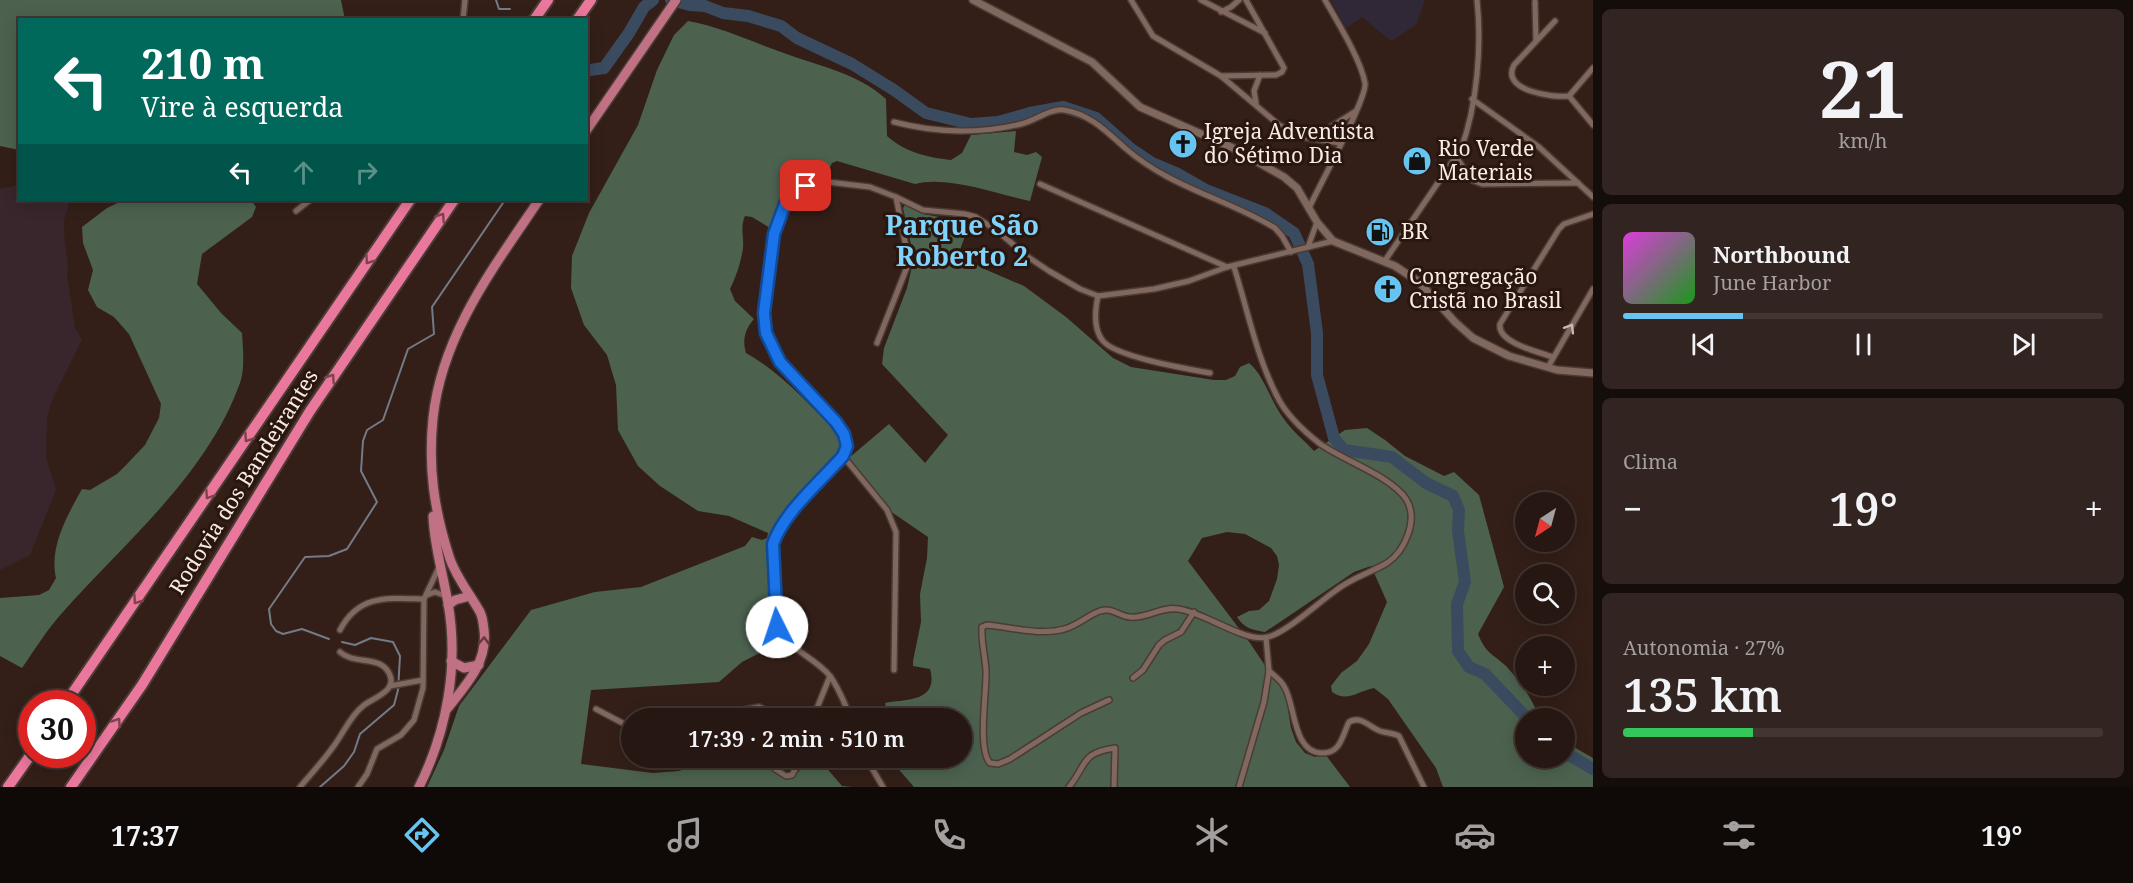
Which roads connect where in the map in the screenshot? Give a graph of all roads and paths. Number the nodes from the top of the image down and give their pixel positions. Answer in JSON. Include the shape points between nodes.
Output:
{"nodes":[{"id":1,"x":465,"y":0,"type":"edge"},
{"id":2,"x":548,"y":0,"type":"edge"},
{"id":3,"x":591,"y":0,"type":"edge"},
{"id":4,"x":676,"y":0,"type":"edge"},
{"id":5,"x":973,"y":0,"type":"edge"},
{"id":6,"x":1131,"y":0,"type":"edge"},
{"id":7,"x":1201,"y":0,"type":"edge"},
{"id":8,"x":1239,"y":0,"type":"edge"},
{"id":9,"x":1246,"y":0,"type":"edge"},
{"id":10,"x":1325,"y":0,"type":"edge"},
{"id":11,"x":1477,"y":0,"type":"edge"},
{"id":12,"x":1535,"y":2,"type":"dead end"},
{"id":13,"x":1221,"y":12,"type":"junction"},
{"id":14,"x":463,"y":18,"type":"edge"},
{"id":15,"x":535,"y":18,"type":"edge"},
{"id":16,"x":578,"y":18,"type":"edge"},
{"id":17,"x":1555,"y":21,"type":"dead end"},
{"id":18,"x":1266,"y":34,"type":"junction"},
{"id":19,"x":1536,"y":41,"type":"junction"},
{"id":20,"x":1593,"y":68,"type":"edge"},
{"id":21,"x":1260,"y":75,"type":"junction"},
{"id":22,"x":1221,"y":76,"type":"junction"},
{"id":23,"x":1569,"y":96,"type":"junction"},
{"id":24,"x":1472,"y":99,"type":"junction"},
{"id":25,"x":1256,"y":105,"type":"junction"},
{"id":26,"x":1357,"y":110,"type":"junction"},
{"id":27,"x":894,"y":122,"type":"dead end"},
{"id":28,"x":1593,"y":125,"type":"edge"},
{"id":29,"x":588,"y":128,"type":"edge"},
{"id":30,"x":1313,"y":138,"type":"junction"},
{"id":31,"x":1341,"y":143,"type":"junction"},
{"id":32,"x":1456,"y":157,"type":"junction"},
{"id":33,"x":1578,"y":183,"type":"junction"},
{"id":34,"x":1040,"y":184,"type":"dead end"},
{"id":35,"x":896,"y":197,"type":"junction"},
{"id":36,"x":1593,"y":197,"type":"edge"},
{"id":37,"x":309,"y":201,"type":"edge"},
{"id":38,"x":409,"y":201,"type":"edge"},
{"id":39,"x":453,"y":201,"type":"edge"},
{"id":40,"x":539,"y":201,"type":"edge"},
{"id":41,"x":1309,"y":208,"type":"junction"},
{"id":42,"x":296,"y":211,"type":"dead end"},
{"id":43,"x":1593,"y":214,"type":"edge"},
{"id":44,"x":1317,"y":222,"type":"junction"},
{"id":45,"x":1333,"y":241,"type":"junction"},
{"id":46,"x":1307,"y":248,"type":"junction"},
{"id":47,"x":1293,"y":251,"type":"junction"},
{"id":48,"x":1384,"y":262,"type":"junction"},
{"id":49,"x":1227,"y":267,"type":"junction"},
{"id":50,"x":1234,"y":267,"type":"junction"},
{"id":51,"x":1593,"y":289,"type":"edge"},
{"id":52,"x":1098,"y":296,"type":"junction"},
{"id":53,"x":877,"y":343,"type":"dead end"},
{"id":54,"x":1553,"y":357,"type":"junction"},
{"id":55,"x":1548,"y":367,"type":"junction"},
{"id":56,"x":1592,"y":371,"type":"edge"},
{"id":57,"x":1210,"y":374,"type":"dead end"},
{"id":58,"x":843,"y":456,"type":"junction"},
{"id":59,"x":435,"y":505,"type":"junction"},
{"id":60,"x":441,"y":563,"type":"junction"},
{"id":61,"x":470,"y":596,"type":"junction"},
{"id":62,"x":425,"y":597,"type":"junction"},
{"id":63,"x":447,"y":601,"type":"junction"},
{"id":64,"x":1194,"y":612,"type":"junction"},
{"id":65,"x":340,"y":630,"type":"dead end"},
{"id":66,"x":1266,"y":638,"type":"junction"},
{"id":67,"x":340,"y":651,"type":"dead end"},
{"id":68,"x":451,"y":661,"type":"junction"},
{"id":69,"x":479,"y":665,"type":"junction"},
{"id":70,"x":894,"y":670,"type":"dead end"},
{"id":71,"x":1269,"y":671,"type":"junction"},
{"id":72,"x":830,"y":676,"type":"junction"},
{"id":73,"x":1133,"y":678,"type":"dead end"},
{"id":74,"x":423,"y":680,"type":"junction"},
{"id":75,"x":390,"y":686,"type":"junction"},
{"id":76,"x":75,"y":690,"type":"edge"},
{"id":77,"x":1109,"y":700,"type":"dead end"},
{"id":78,"x":817,"y":708,"type":"edge"},
{"id":79,"x":846,"y":708,"type":"edge"},
{"id":80,"x":447,"y":709,"type":"junction"},
{"id":81,"x":596,"y":709,"type":"dead end"},
{"id":82,"x":621,"y":722,"type":"edge"},
{"id":83,"x":21,"y":768,"type":"edge"},
{"id":84,"x":775,"y":768,"type":"edge"},
{"id":85,"x":797,"y":768,"type":"edge"},
{"id":86,"x":872,"y":768,"type":"edge"},
{"id":87,"x":8,"y":787,"type":"edge"},
{"id":88,"x":71,"y":787,"type":"edge"},
{"id":89,"x":300,"y":787,"type":"edge"},
{"id":90,"x":358,"y":787,"type":"edge"},
{"id":91,"x":419,"y":787,"type":"edge"},
{"id":92,"x":884,"y":787,"type":"edge"},
{"id":93,"x":1069,"y":787,"type":"edge"},
{"id":94,"x":1114,"y":787,"type":"edge"},
{"id":95,"x":1239,"y":787,"type":"edge"},
{"id":96,"x":1424,"y":787,"type":"edge"}],
"edges":[{"from":1,"to":14,"type":"street"},
{"from":2,"to":15,"type":"highway"},
{"from":3,"to":16,"type":"highway"},
{"from":4,"to":29,"type":"main road"},
{"from":5,"to":41,"type":"street","via":[[1092,62],[1132,102],[1149,112],[1268,166],[1297,188]]},
{"from":6,"to":22,"type":"street","via":[[1153,36]]},
{"from":7,"to":13,"type":"street"},
{"from":8,"to":13,"type":"street"},
{"from":9,"to":18,"type":"street"},
{"from":10,"to":26,"type":"street","via":[[1366,84]]},
{"from":11,"to":24,"type":"street","via":[[1478,55]]},
{"from":12,"to":19,"type":"street"},
{"from":13,"to":18,"type":"street"},
{"from":17,"to":19,"type":"street"},
{"from":18,"to":21,"type":"street","via":[[1284,68],[1280,75]]},
{"from":19,"to":23,"type":"street","via":[[1514,65],[1513,76],[1534,93]]},
{"from":20,"to":23,"type":"street"},
{"from":21,"to":22,"type":"street"},
{"from":21,"to":25,"type":"street","via":[[1254,91]]},
{"from":22,"to":25,"type":"street"},
{"from":23,"to":28,"type":"street"},
{"from":24,"to":32,"type":"street","via":[[1466,136]]},
{"from":24,"to":33,"type":"street","via":[[1539,147]]},
{"from":25,"to":30,"type":"street","via":[[1292,133]]},
{"from":26,"to":30,"type":"street"},
{"from":26,"to":31,"type":"street"},
{"from":27,"to":47,"type":"street","via":[[960,132],[990,131],[1056,110],[1073,112],[1104,128],[1127,150],[1168,178],[1275,228]]},
{"from":30,"to":31,"type":"street"},
{"from":31,"to":41,"type":"street"},
{"from":32,"to":33,"type":"street","via":[[1472,180],[1482,184]]},
{"from":32,"to":48,"type":"street"},
{"from":33,"to":36,"type":"street"},
{"from":34,"to":49,"type":"street"},
{"from":35,"to":52,"type":"street","via":[[923,210],[976,217],[1036,262]]},
{"from":35,"to":53,"type":"street","via":[[909,262]]},
{"from":35,"to":58,"type":"street","via":[[836,183],[806,186],[791,195],[774,234],[764,313],[766,333],[780,362],[844,434],[847,446]]},
{"from":37,"to":42,"type":"street"},
{"from":38,"to":76,"type":"highway","name":"Rodovia dos Bandeirantes","one_way":true},
{"from":88,"to":39,"type":"highway","name":"Rodovia dos Bandeirantes","one_way":true,"via":[[142,685],[316,402]]},
{"from":40,"to":59,"type":"main road","via":[[470,305],[449,352],[433,417]]},
{"from":41,"to":44,"type":"street"},
{"from":43,"to":54,"type":"street","via":[[1564,224],[1500,324],[1502,336]]},
{"from":44,"to":45,"type":"street"},
{"from":44,"to":46,"type":"street"},
{"from":45,"to":46,"type":"street"},
{"from":45,"to":48,"type":"street"},
{"from":46,"to":47,"type":"street"},
{"from":47,"to":50,"type":"street"},
{"from":48,"to":55,"type":"street","via":[[1419,282],[1473,338],[1509,356]]},
{"from":49,"to":50,"type":"street"},
{"from":49,"to":52,"type":"street","via":[[1154,289]]},
{"from":50,"to":66,"type":"street","via":[[1280,402],[1320,443],[1399,491],[1407,500],[1412,524],[1398,553],[1387,563],[1353,579]]},
{"from":54,"to":51,"type":"street","one_way":true},
{"from":52,"to":57,"type":"street","via":[[1096,326],[1107,344],[1147,360]]},
{"from":54,"to":55,"type":"street"},
{"from":55,"to":56,"type":"street"},
{"from":58,"to":70,"type":"street","via":[[893,523]]},
{"from":58,"to":72,"type":"street","via":[[785,521],[773,544],[777,627],[791,645]]},
{"from":59,"to":60,"type":"main road","via":[[434,530]]},
{"from":59,"to":61,"type":"main road","via":[[449,558]]},
{"from":60,"to":62,"type":"street"},
{"from":60,"to":63,"type":"main road"},
{"from":61,"to":63,"type":"main road"},
{"from":69,"to":61,"type":"main road","one_way":true,"via":[[485,636],[482,615]]},
{"from":62,"to":63,"type":"street","via":[[435,592]]},
{"from":62,"to":65,"type":"street","via":[[366,603],[355,608]]},
{"from":62,"to":74,"type":"street"},
{"from":63,"to":68,"type":"main road"},
{"from":64,"to":66,"type":"street","via":[[1235,631]]},
{"from":64,"to":73,"type":"street","via":[[1181,632],[1159,645]]},
{"from":64,"to":77,"type":"street","via":[[1167,608],[1129,617],[1109,609],[1064,629],[982,627],[986,672],[983,728],[990,764],[1010,759],[1081,713]]},
{"from":66,"to":71,"type":"street"},
{"from":67,"to":75,"type":"street","via":[[346,657],[381,665],[389,672]]},
{"from":68,"to":69,"type":"main road","via":[[464,668]]},
{"from":68,"to":80,"type":"main road"},
{"from":69,"to":80,"type":"main road"},
{"from":71,"to":95,"type":"street","via":[[1260,718]]},
{"from":71,"to":96,"type":"street","via":[[1285,687],[1296,728],[1307,747],[1321,753],[1335,750],[1349,722],[1359,719],[1399,736]]},
{"from":72,"to":78,"type":"street"},
{"from":72,"to":79,"type":"street"},
{"from":74,"to":75,"type":"street"},
{"from":74,"to":90,"type":"street","via":[[414,720],[401,735],[377,749]]},
{"from":75,"to":89,"type":"street","via":[[363,706]]},
{"from":80,"to":91,"type":"main road"},
{"from":81,"to":82,"type":"street"},
{"from":83,"to":87,"type":"highway"},
{"from":84,"to":85,"type":"street","via":[[786,776]]},
{"from":86,"to":92,"type":"street"},
{"from":93,"to":94,"type":"street","via":[[1087,758],[1097,751],[1115,748]]}]}
